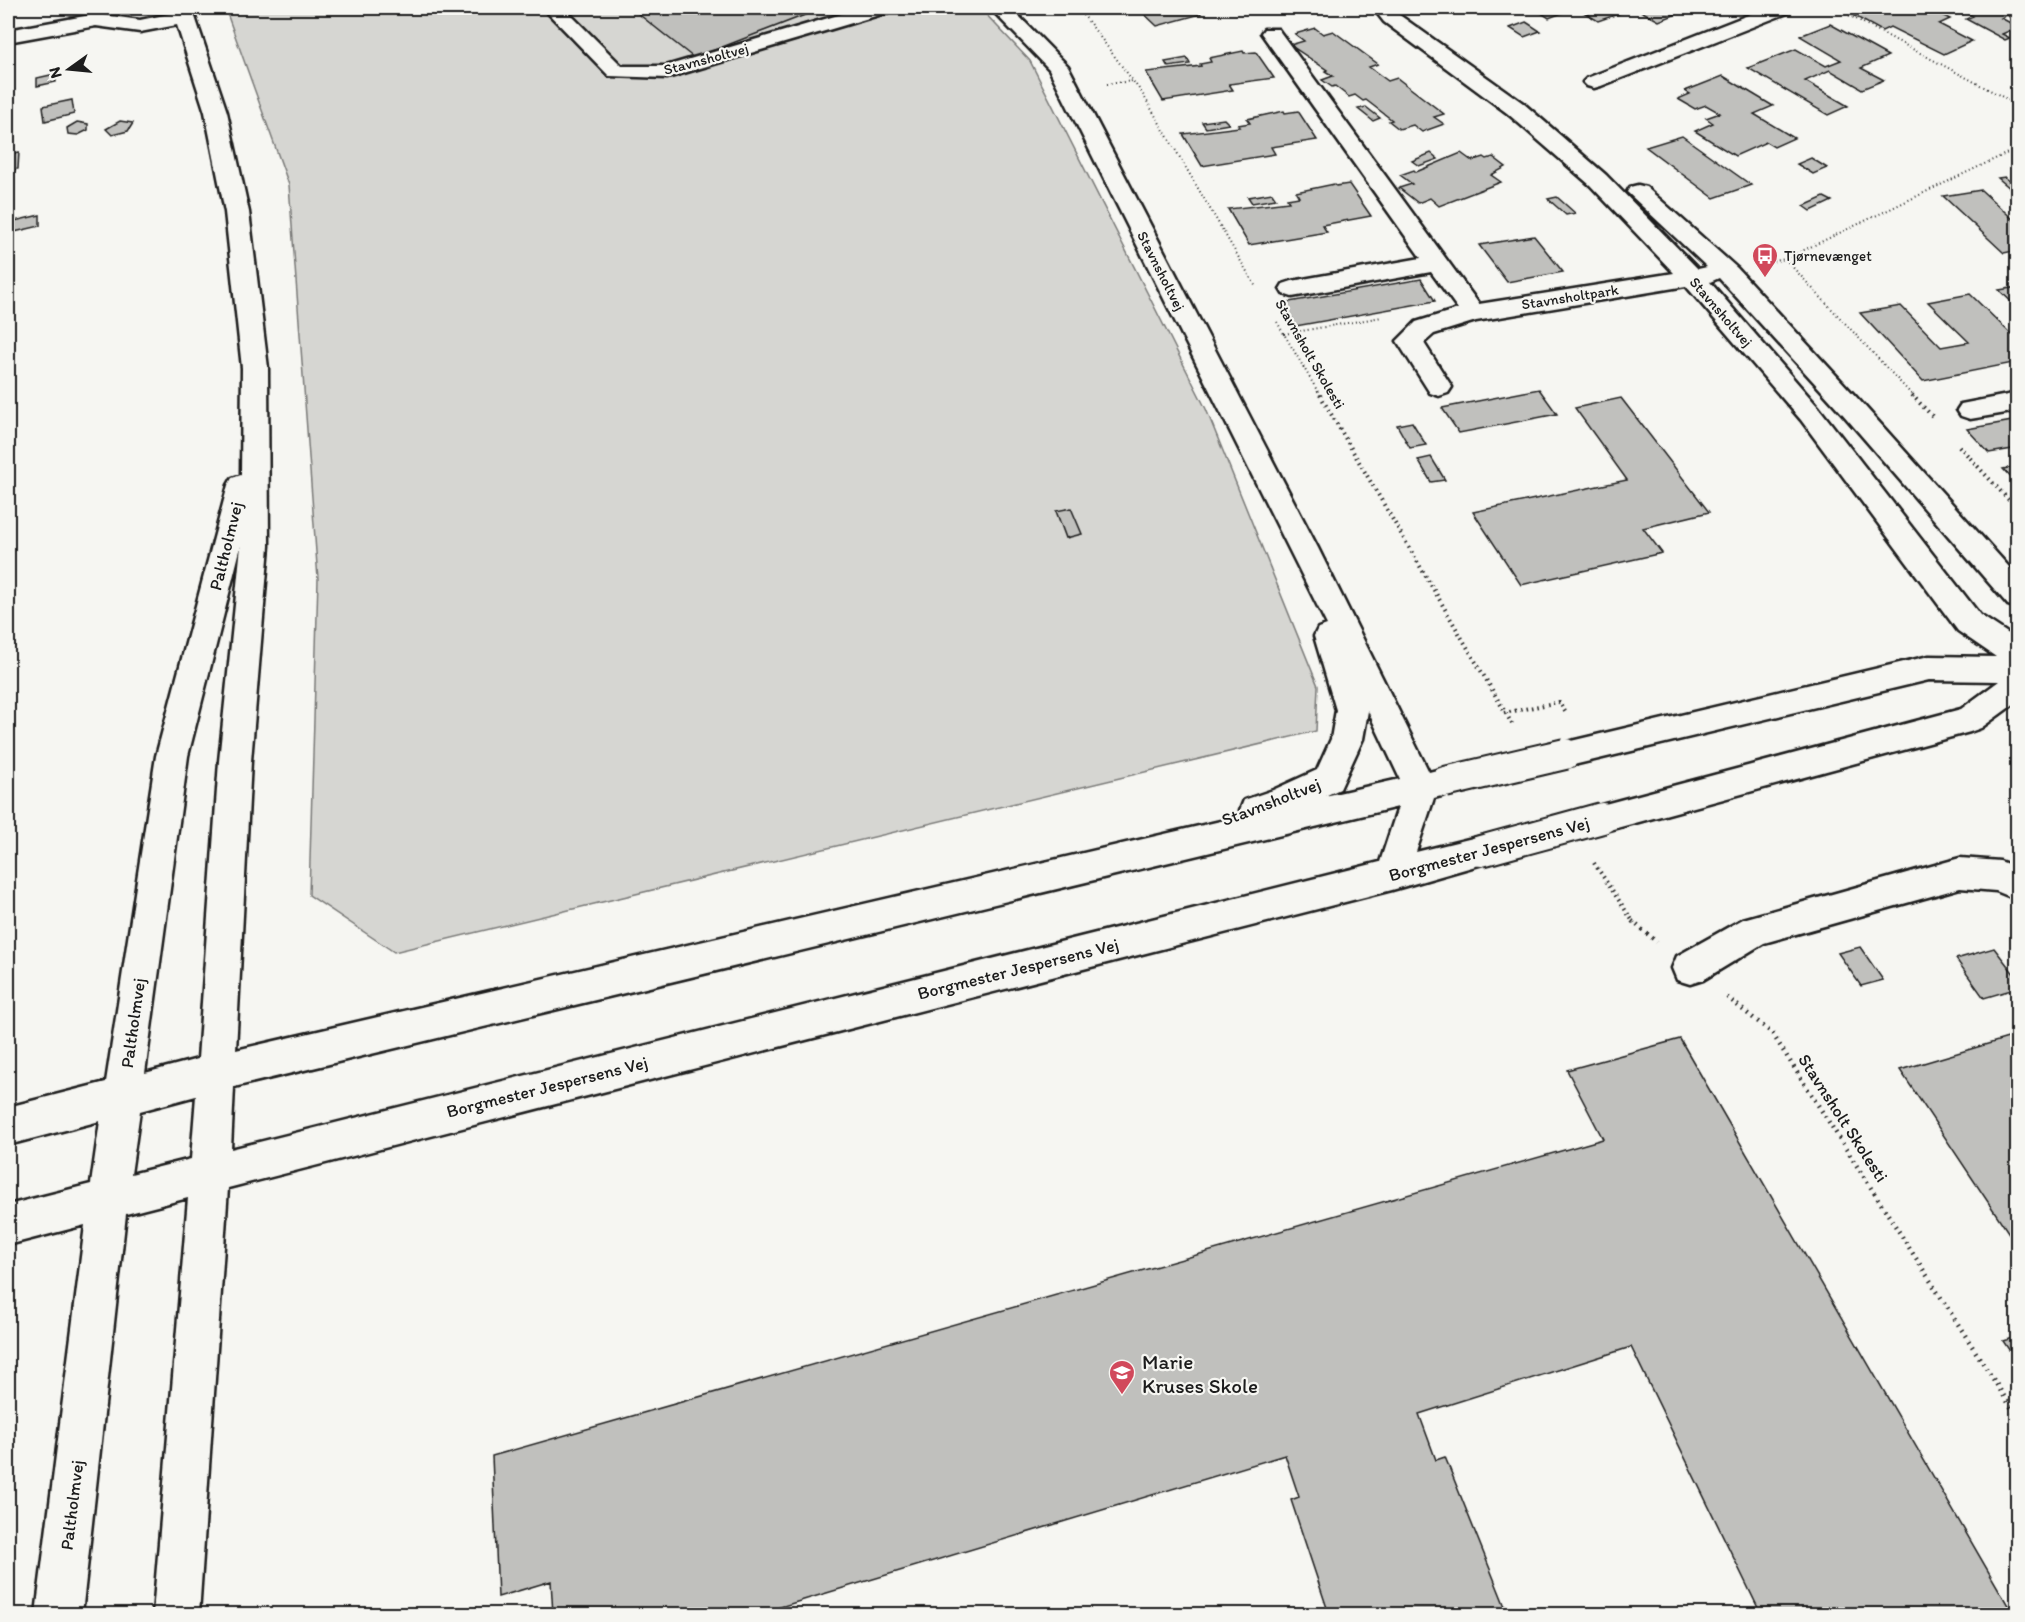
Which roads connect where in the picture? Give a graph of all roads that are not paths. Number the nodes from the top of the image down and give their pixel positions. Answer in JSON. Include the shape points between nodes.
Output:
{"nodes":[{"id":1,"x":553,"y":8,"type":"edge"},
{"id":2,"x":882,"y":8,"type":"edge"},
{"id":3,"x":1000,"y":8,"type":"edge"},
{"id":4,"x":1383,"y":8,"type":"edge"},
{"id":5,"x":1396,"y":8,"type":"edge"},
{"id":6,"x":1783,"y":8,"type":"edge"},
{"id":7,"x":184,"y":12,"type":"edge"},
{"id":8,"x":1722,"y":13,"type":"dead end"},
{"id":9,"x":1741,"y":24,"type":"junction"},
{"id":10,"x":1271,"y":33,"type":"dead end"},
{"id":11,"x":8,"y":36,"type":"edge"},
{"id":12,"x":1594,"y":82,"type":"dead end"},
{"id":13,"x":1437,"y":263,"type":"junction"},
{"id":14,"x":1728,"y":273,"type":"junction"},
{"id":15,"x":1691,"y":276,"type":"junction"},
{"id":16,"x":1292,"y":289,"type":"dead end"},
{"id":17,"x":1473,"y":313,"type":"junction"},
{"id":18,"x":1439,"y":387,"type":"dead end"},
{"id":19,"x":2018,"y":402,"type":"edge"},
{"id":20,"x":1970,"y":410,"type":"dead end"},
{"id":21,"x":254,"y":439,"type":"junction"},
{"id":22,"x":1304,"y":548,"type":"junction"},
{"id":23,"x":2018,"y":597,"type":"edge"},
{"id":24,"x":2018,"y":656,"type":"edge"},
{"id":25,"x":2018,"y":669,"type":"edge"},
{"id":26,"x":2018,"y":684,"type":"edge"},
{"id":27,"x":1433,"y":785,"type":"junction"},
{"id":28,"x":1085,"y":868,"type":"junction"},
{"id":29,"x":1392,"y":875,"type":"junction"},
{"id":30,"x":2018,"y":885,"type":"edge"},
{"id":31,"x":1690,"y":968,"type":"road end"},
{"id":32,"x":216,"y":1073,"type":"junction"},
{"id":33,"x":123,"y":1097,"type":"junction"},
{"id":34,"x":8,"y":1126,"type":"edge"},
{"id":35,"x":210,"y":1173,"type":"junction"},
{"id":36,"x":108,"y":1200,"type":"junction"},
{"id":37,"x":8,"y":1225,"type":"edge"},
{"id":38,"x":59,"y":1614,"type":"edge"},
{"id":39,"x":177,"y":1614,"type":"edge"}],
"edges":[{"from":1,"to":2,"type":"street","name":"Stavnsholtvej","via":[[616,72],[667,72]]},
{"from":3,"to":22,"type":"street","name":"Stavnsholtvej","via":[[1058,66]]},
{"from":4,"to":15,"type":"street","name":"Stavnsholtvej","via":[[1391,18],[1515,108],[1598,180]]},
{"from":5,"to":14,"type":"street","name":"Stavnsholtvej","via":[[1488,68],[1540,108]]},
{"from":6,"to":9,"type":"street"},
{"from":7,"to":11,"type":"street","via":[[140,26],[96,20]]},
{"from":7,"to":21,"type":"street","name":"Paltholmvej","via":[[216,112],[237,212],[255,368]]},
{"from":8,"to":9,"type":"street"},
{"from":9,"to":12,"type":"street"},
{"from":10,"to":13,"type":"street"},
{"from":13,"to":16,"type":"street"},
{"from":13,"to":17,"type":"street"},
{"from":14,"to":15,"type":"street","name":"Stavnsholtpark"},
{"from":14,"to":23,"type":"street","name":"Stavnsholtvej"},
{"from":15,"to":17,"type":"street","name":"Stavnsholtpark"},
{"from":15,"to":24,"type":"street","name":"Stavnsholtvej","via":[[1810,414],[1969,623]]},
{"from":17,"to":18,"type":"street","name":"Stavnsholtpark","via":[[1425,328],[1410,341]]},
{"from":19,"to":20,"type":"street"},
{"from":21,"to":32,"type":"street","name":"Paltholmvej","via":[[255,546],[235,761]]},
{"from":21,"to":33,"type":"street","name":"Paltholmvej","via":[[172,756]]},
{"from":22,"to":27,"type":"street","name":"Stavnsholtvej"},
{"from":22,"to":28,"type":"street","name":"Stavnsholtvej","via":[[1352,711],[1347,740],[1329,779],[1283,801]]},
{"from":25,"to":27,"type":"street","bridge":true,"via":[[1929,668]]},
{"from":26,"to":29,"type":"street","name":"Borgmester Jespersens Vej","bridge":true,"via":[[1970,719]]},
{"from":27,"to":28,"type":"street"},
{"from":27,"to":29,"type":"street"},
{"from":28,"to":32,"type":"street"},
{"from":29,"to":35,"type":"street","name":"Borgmester Jespersens Vej"},
{"from":30,"to":31,"type":"street","via":[[2000,876],[1960,873],[1755,930]]},
{"from":32,"to":33,"type":"street"},
{"from":32,"to":35,"type":"street","name":"Paltholmvej"},
{"from":33,"to":34,"type":"street"},
{"from":33,"to":36,"type":"street","name":"Paltholmvej"},
{"from":35,"to":36,"type":"street","name":"Borgmester Jespersens Vej"},
{"from":35,"to":39,"type":"street","name":"Paltholmvej"},
{"from":36,"to":37,"type":"street","name":"Borgmester Jespersens Vej"},
{"from":36,"to":38,"type":"street","name":"Paltholmvej"}]}
